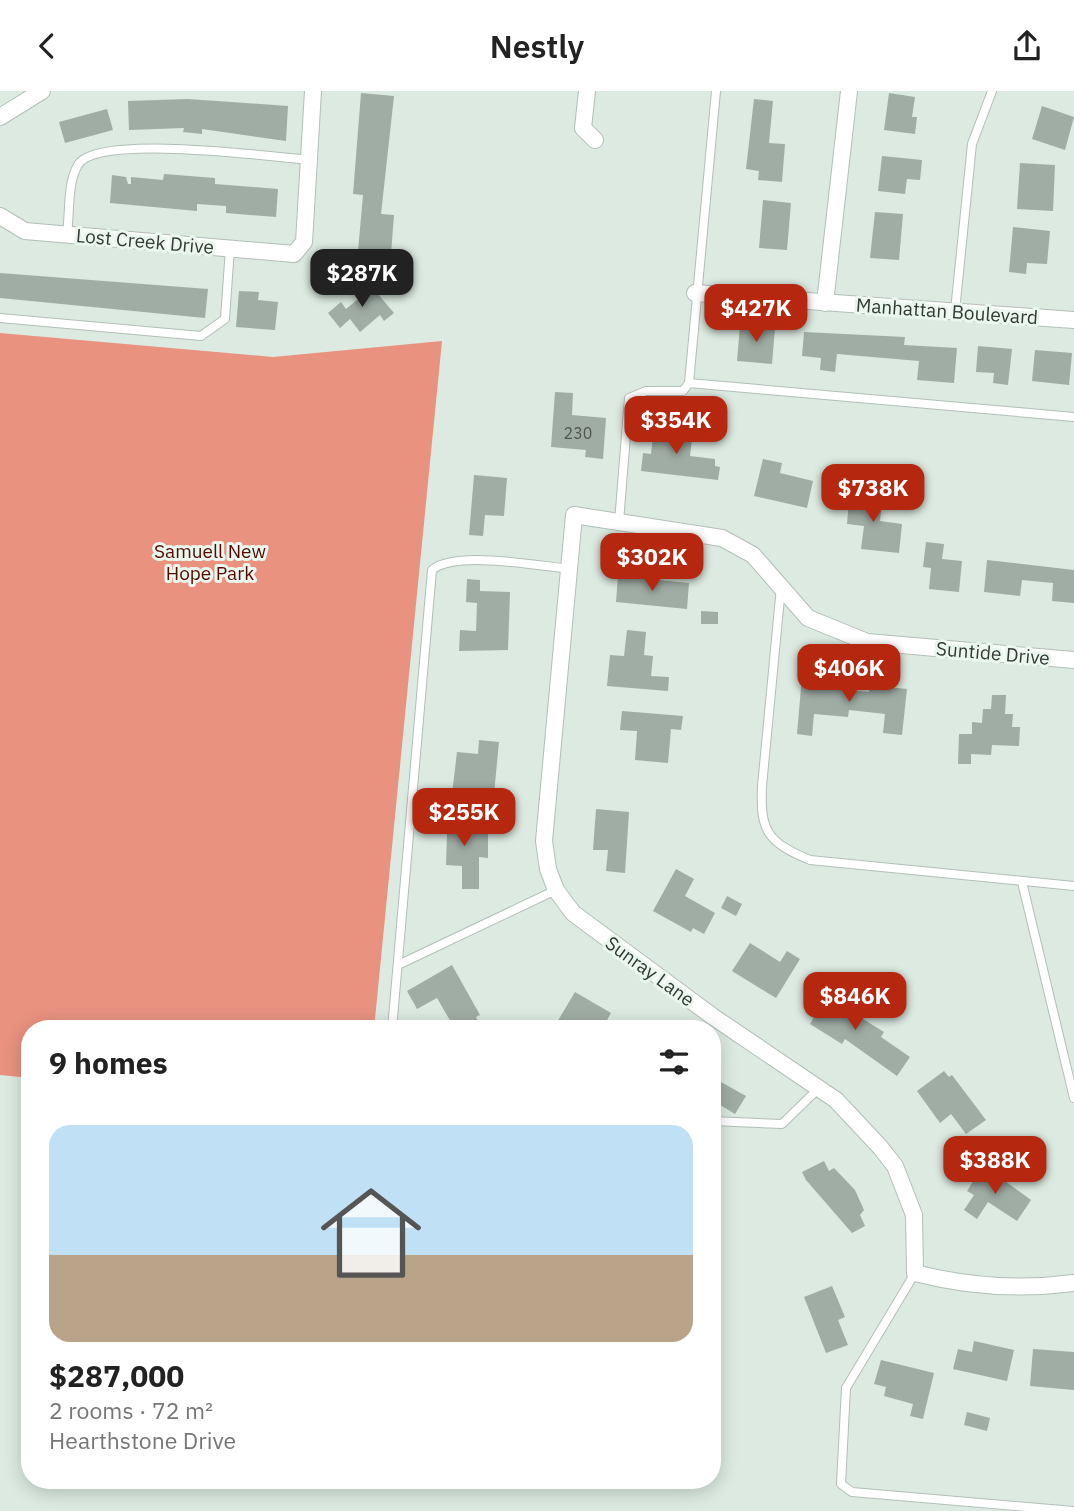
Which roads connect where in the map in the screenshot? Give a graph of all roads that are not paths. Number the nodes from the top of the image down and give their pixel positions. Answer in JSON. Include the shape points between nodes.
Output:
{"nodes":[{"id":1,"x":42,"y":91,"type":"edge"},
{"id":2,"x":313,"y":91,"type":"edge"},
{"id":3,"x":587,"y":91,"type":"edge"},
{"id":4,"x":716,"y":91,"type":"edge"},
{"id":5,"x":849,"y":91,"type":"edge"},
{"id":6,"x":992,"y":91,"type":"edge"},
{"id":7,"x":0,"y":117,"type":"edge"},
{"id":8,"x":595,"y":140,"type":"dead end"},
{"id":9,"x":311,"y":160,"type":"junction"},
{"id":10,"x":0,"y":216,"type":"edge"},
{"id":11,"x":67,"y":235,"type":"junction"},
{"id":12,"x":230,"y":249,"type":"junction"},
{"id":13,"x":695,"y":293,"type":"junction"},
{"id":14,"x":825,"y":303,"type":"junction"},
{"id":15,"x":955,"y":310,"type":"junction"},
{"id":16,"x":0,"y":319,"type":"edge"},
{"id":17,"x":1074,"y":320,"type":"edge"},
{"id":18,"x":689,"y":383,"type":"junction"},
{"id":19,"x":1074,"y":417,"type":"edge"},
{"id":20,"x":574,"y":515,"type":"joint"},
{"id":21,"x":619,"y":522,"type":"junction"},
{"id":22,"x":571,"y":569,"type":"junction"},
{"id":23,"x":781,"y":587,"type":"junction"},
{"id":24,"x":1074,"y":660,"type":"edge"},
{"id":25,"x":1022,"y":882,"type":"junction"},
{"id":26,"x":1074,"y":886,"type":"edge"},
{"id":27,"x":556,"y":890,"type":"junction"},
{"id":28,"x":398,"y":965,"type":"junction"},
{"id":29,"x":393,"y":1020,"type":"edge"},
{"id":30,"x":720,"y":1020,"type":"edge"},
{"id":31,"x":721,"y":1021,"type":"edge"},
{"id":32,"x":818,"y":1089,"type":"junction"},
{"id":33,"x":1074,"y":1098,"type":"edge"},
{"id":34,"x":721,"y":1121,"type":"edge"},
{"id":35,"x":915,"y":1273,"type":"junction"},
{"id":36,"x":1074,"y":1283,"type":"edge"},
{"id":37,"x":1074,"y":1511,"type":"edge"}],
"edges":[{"from":1,"to":7,"type":"street"},
{"from":2,"to":9,"type":"street"},
{"from":3,"to":8,"type":"street","via":[[583,128]]},
{"from":4,"to":13,"type":"lane"},
{"from":5,"to":14,"type":"street"},
{"from":6,"to":15,"type":"lane","via":[[972,143]]},
{"from":9,"to":11,"type":"lane","via":[[158,148],[87,156],[78,164],[73,180]]},
{"from":9,"to":12,"type":"street","name":"Lost Creek Drive","via":[[304,242],[294,254]]},
{"from":10,"to":11,"type":"street","name":"Lost Creek Drive","via":[[25,231]]},
{"from":11,"to":12,"type":"street","name":"Lost Creek Drive"},
{"from":12,"to":16,"type":"lane","via":[[225,319],[201,336]]},
{"from":13,"to":14,"type":"street","name":"Manhattan Boulevard"},
{"from":13,"to":18,"type":"lane"},
{"from":14,"to":15,"type":"street","name":"Manhattan Boulevard"},
{"from":15,"to":17,"type":"street","name":"Manhattan Boulevard"},
{"from":18,"to":19,"type":"lane"},
{"from":18,"to":21,"type":"lane","via":[[683,391],[646,391],[629,398]]},
{"from":20,"to":21,"type":"street","name":"Suntide Drive"},
{"from":20,"to":22,"type":"street","name":"Sunray Lane"},
{"from":21,"to":23,"type":"street","name":"Suntide Drive","via":[[722,538],[753,555]]},
{"from":22,"to":27,"type":"street","name":"Sunray Lane","via":[[544,841]]},
{"from":22,"to":28,"type":"lane","via":[[460,560],[440,563],[432,570]]},
{"from":23,"to":24,"type":"street","name":"Suntide Drive","via":[[808,618],[867,642]]},
{"from":23,"to":25,"type":"lane","via":[[762,786],[761,817],[766,830],[810,860]]},
{"from":25,"to":26,"type":"lane"},
{"from":25,"to":33,"type":"lane"},
{"from":27,"to":28,"type":"lane"},
{"from":27,"to":30,"type":"street","name":"Sunray Lane","via":[[596,933]]},
{"from":28,"to":29,"type":"lane"},
{"from":31,"to":32,"type":"street","name":"Sunray Lane"},
{"from":32,"to":34,"type":"lane","via":[[782,1124]]},
{"from":32,"to":35,"type":"street","name":"Sunray Lane","via":[[836,1100],[895,1166],[914,1215]]},
{"from":35,"to":36,"type":"street","via":[[1032,1289]]},
{"from":35,"to":37,"type":"lane","via":[[846,1388],[841,1484],[852,1492]]}]}
